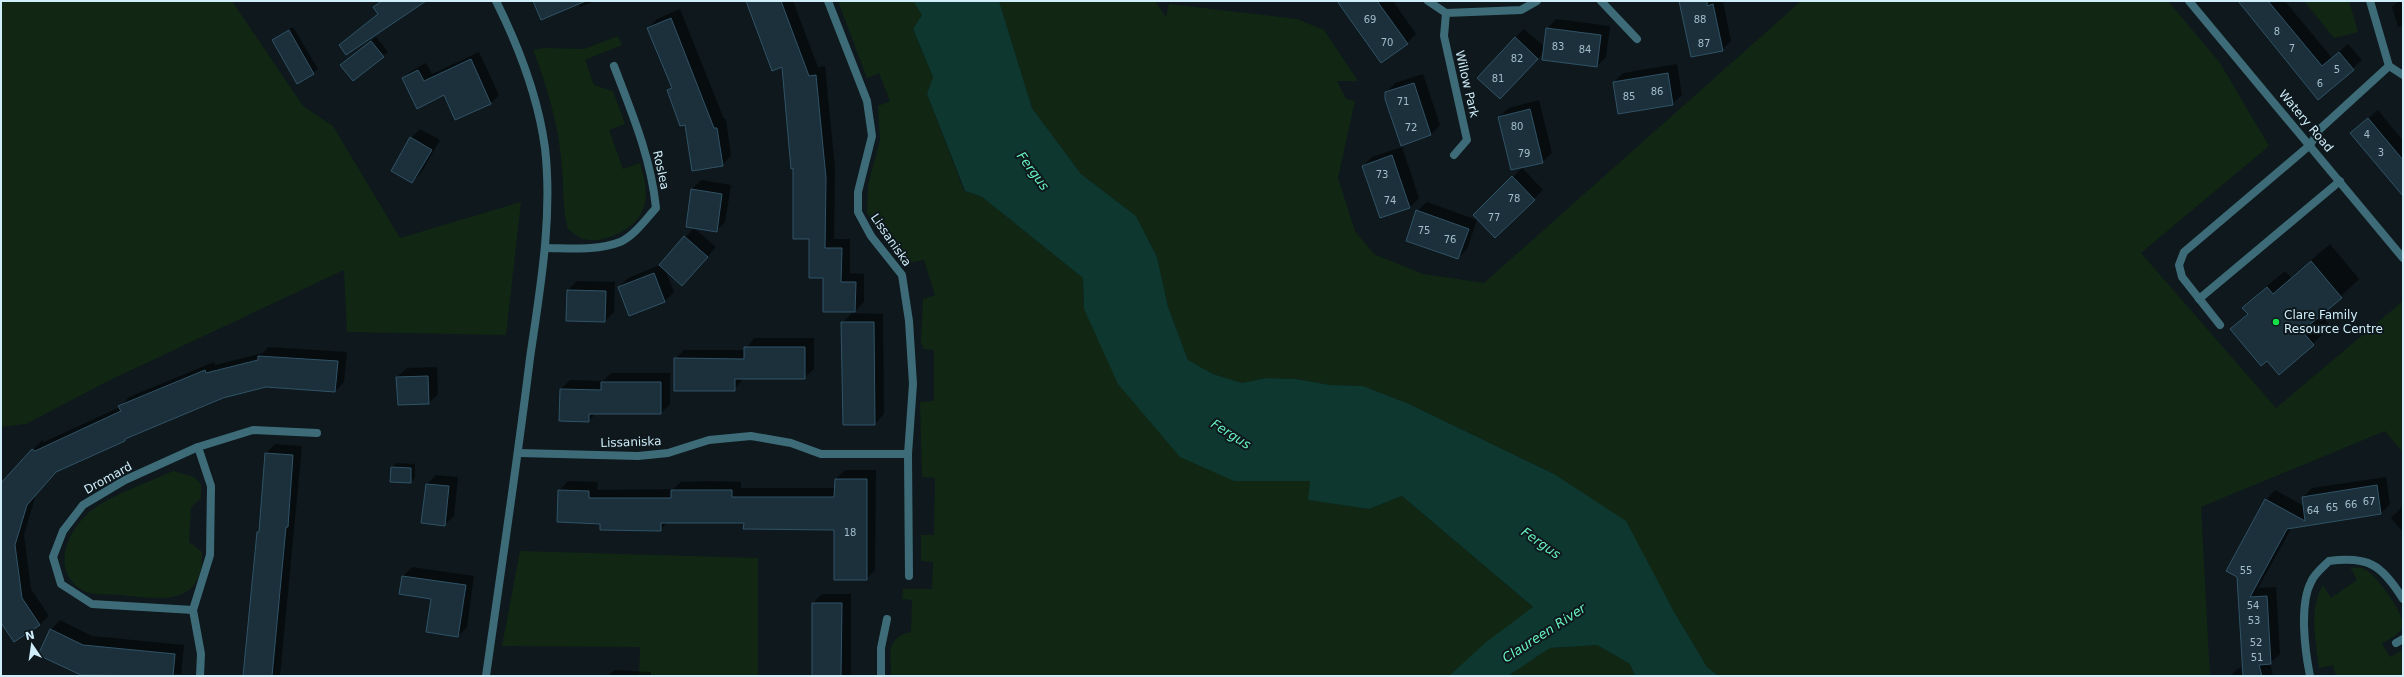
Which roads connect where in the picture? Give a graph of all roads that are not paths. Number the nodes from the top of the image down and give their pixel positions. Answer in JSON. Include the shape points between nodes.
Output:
{"nodes":[{"id":1,"x":496,"y":1,"type":"edge"},
{"id":2,"x":828,"y":1,"type":"edge"},
{"id":3,"x":1428,"y":1,"type":"edge"},
{"id":4,"x":1537,"y":1,"type":"edge"},
{"id":5,"x":1601,"y":1,"type":"edge"},
{"id":6,"x":2189,"y":1,"type":"edge"},
{"id":7,"x":2370,"y":1,"type":"edge"},
{"id":8,"x":1446,"y":13,"type":"junction"},
{"id":9,"x":1637,"y":39,"type":"dead end"},
{"id":10,"x":614,"y":66,"type":"dead end"},
{"id":11,"x":2389,"y":66,"type":"junction"},
{"id":12,"x":2403,"y":75,"type":"edge"},
{"id":13,"x":2310,"y":145,"type":"junction"},
{"id":14,"x":1454,"y":155,"type":"dead end"},
{"id":15,"x":2340,"y":181,"type":"junction"},
{"id":16,"x":545,"y":248,"type":"junction"},
{"id":17,"x":2403,"y":258,"type":"edge"},
{"id":18,"x":2199,"y":299,"type":"junction"},
{"id":19,"x":2220,"y":325,"type":"dead end"},
{"id":20,"x":317,"y":433,"type":"dead end"},
{"id":21,"x":198,"y":447,"type":"junction"},
{"id":22,"x":519,"y":453,"type":"junction"},
{"id":23,"x":908,"y":454,"type":"junction"},
{"id":24,"x":909,"y":576,"type":"dead end"},
{"id":25,"x":2403,"y":599,"type":"edge"},
{"id":26,"x":194,"y":610,"type":"junction"},
{"id":27,"x":887,"y":619,"type":"dead end"},
{"id":28,"x":200,"y":676,"type":"edge"},
{"id":29,"x":486,"y":676,"type":"edge"},
{"id":30,"x":881,"y":676,"type":"edge"},
{"id":31,"x":2310,"y":676,"type":"edge"}],
"edges":[{"from":1,"to":16,"type":"street","via":[[513,35],[530,80],[545,148]]},
{"from":2,"to":23,"type":"street","name":"Lissaniska","via":[[867,101],[872,136],[858,192],[858,212],[871,236],[902,275],[909,321],[913,384]]},
{"from":3,"to":8,"type":"street"},
{"from":4,"to":8,"type":"street","via":[[1521,10]]},
{"from":5,"to":9,"type":"street"},
{"from":6,"to":13,"type":"street","name":"Watery Road"},
{"from":7,"to":11,"type":"street"},
{"from":8,"to":14,"type":"street","name":"Willow Park","via":[[1444,36],[1467,140]]},
{"from":10,"to":16,"type":"street","name":"Roslea","via":[[644,146],[654,182],[656,208],[642,225],[620,242],[589,248]]},
{"from":11,"to":12,"type":"street"},
{"from":11,"to":13,"type":"street","via":[[2320,129]]},
{"from":13,"to":15,"type":"street","name":"Watery Road"},
{"from":13,"to":18,"type":"street","via":[[2184,252],[2179,265],[2182,277]]},
{"from":15,"to":17,"type":"street","name":"Watery Road"},
{"from":15,"to":18,"type":"street"},
{"from":16,"to":22,"type":"street"},
{"from":18,"to":19,"type":"street"},
{"from":20,"to":21,"type":"street","name":"Dromard","via":[[253,430]]},
{"from":21,"to":26,"type":"street","via":[[211,486],[210,555]]},
{"from":21,"to":26,"type":"street","name":"Dromard","via":[[124,480],[83,505],[63,531],[53,557],[61,584],[92,604]]},
{"from":22,"to":23,"type":"street","name":"Lissaniska","via":[[638,456],[668,453],[709,440],[750,436],[791,442],[821,454]]},
{"from":22,"to":29,"type":"street"},
{"from":23,"to":24,"type":"street","name":"Lissaniska"},
{"from":25,"to":31,"type":"street","via":[[2386,575],[2369,562],[2352,558],[2329,561],[2311,582],[2304,611]]},
{"from":26,"to":28,"type":"street","via":[[202,654]]},
{"from":27,"to":30,"type":"street","via":[[881,648]]}]}
